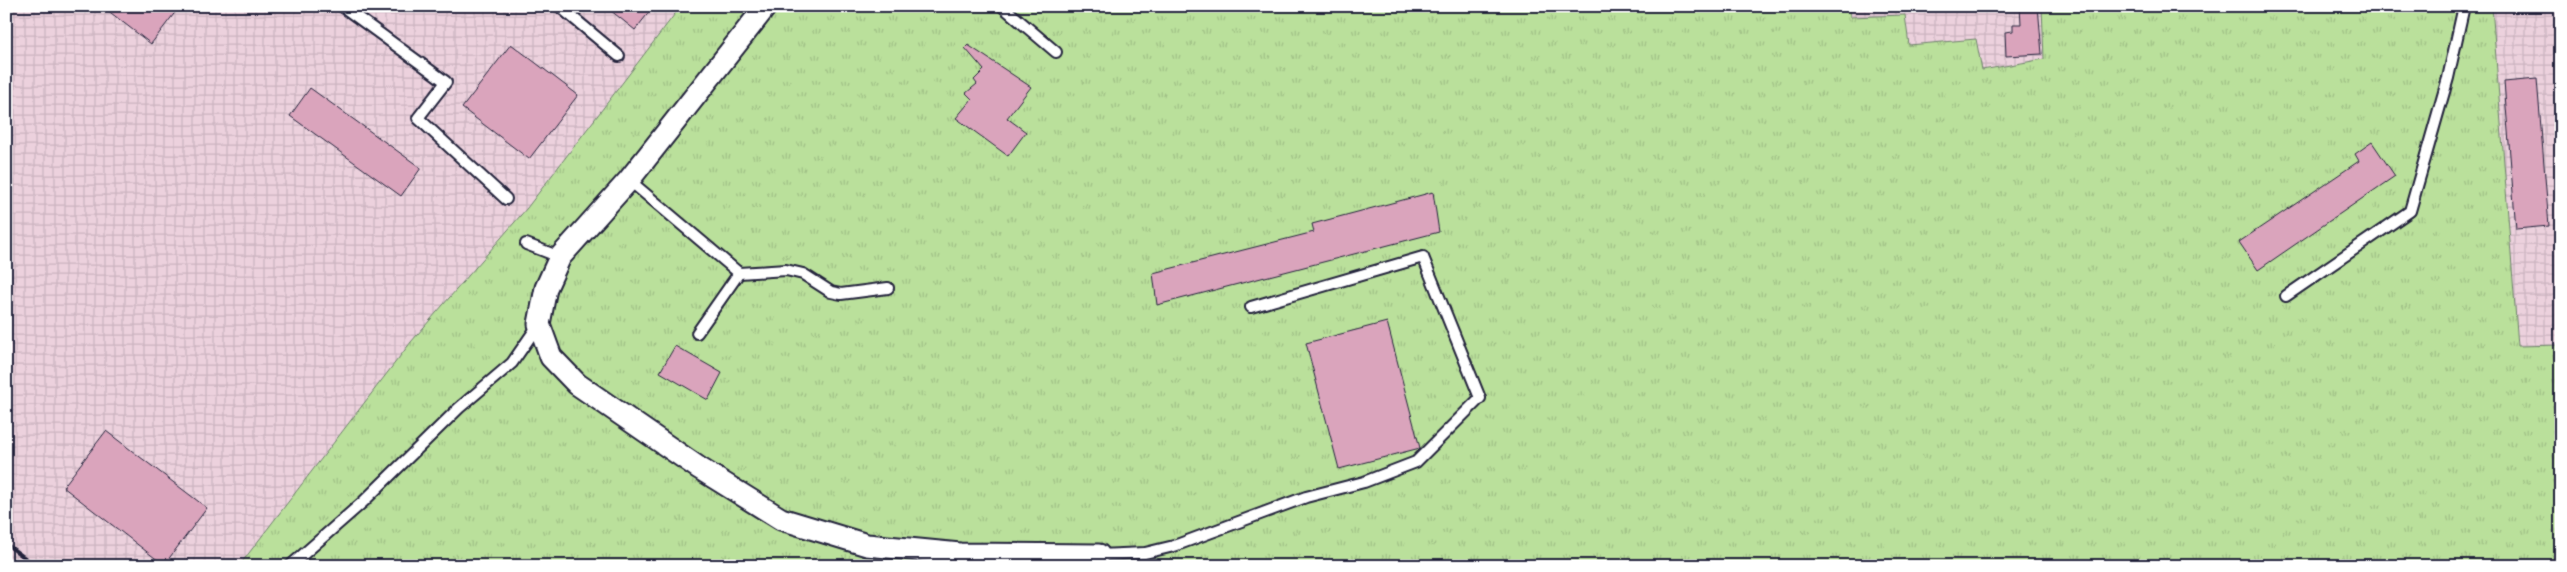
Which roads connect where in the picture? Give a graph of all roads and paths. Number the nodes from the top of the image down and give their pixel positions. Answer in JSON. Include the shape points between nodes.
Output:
{"nodes":[{"id":1,"x":342,"y":6,"type":"edge"},
{"id":2,"x":559,"y":6,"type":"edge"},
{"id":3,"x":766,"y":6,"type":"edge"},
{"id":4,"x":1002,"y":6,"type":"edge"},
{"id":5,"x":2464,"y":6,"type":"edge"},
{"id":6,"x":1056,"y":52,"type":"dead end"},
{"id":7,"x":620,"y":56,"type":"dead end"},
{"id":8,"x":629,"y":180,"type":"junction"},
{"id":9,"x":506,"y":199,"type":"dead end"},
{"id":10,"x":526,"y":244,"type":"dead end"},
{"id":11,"x":560,"y":257,"type":"junction"},
{"id":12,"x":738,"y":273,"type":"junction"},
{"id":13,"x":888,"y":288,"type":"dead end"},
{"id":14,"x":2286,"y":296,"type":"dead end"},
{"id":15,"x":1251,"y":307,"type":"dead end"},
{"id":16,"x":539,"y":324,"type":"junction"},
{"id":17,"x":697,"y":333,"type":"dead end"},
{"id":18,"x":1099,"y":555,"type":"joint"},
{"id":19,"x":290,"y":566,"type":"edge"}],
"edges":[{"from":1,"to":9,"type":"lane","via":[[446,82],[418,118]]},
{"from":2,"to":7,"type":"lane"},
{"from":3,"to":8,"type":"street"},
{"from":4,"to":6,"type":"lane"},
{"from":5,"to":14,"type":"lane","via":[[2448,78],[2410,211]]},
{"from":8,"to":11,"type":"street"},
{"from":8,"to":12,"type":"lane"},
{"from":10,"to":11,"type":"lane"},
{"from":11,"to":16,"type":"street","via":[[546,288]]},
{"from":12,"to":13,"type":"lane","via":[[786,270],[803,274],[832,292],[842,294]]},
{"from":12,"to":17,"type":"lane"},
{"from":15,"to":18,"type":"lane","via":[[1423,256],[1480,398],[1416,462],[1364,482],[1306,497],[1174,546],[1145,553]]},
{"from":16,"to":18,"type":"street","via":[[551,357],[577,384],[699,468],[781,519],[867,545],[960,554]]},
{"from":16,"to":19,"type":"lane","via":[[512,363],[459,408],[363,502]]}]}
